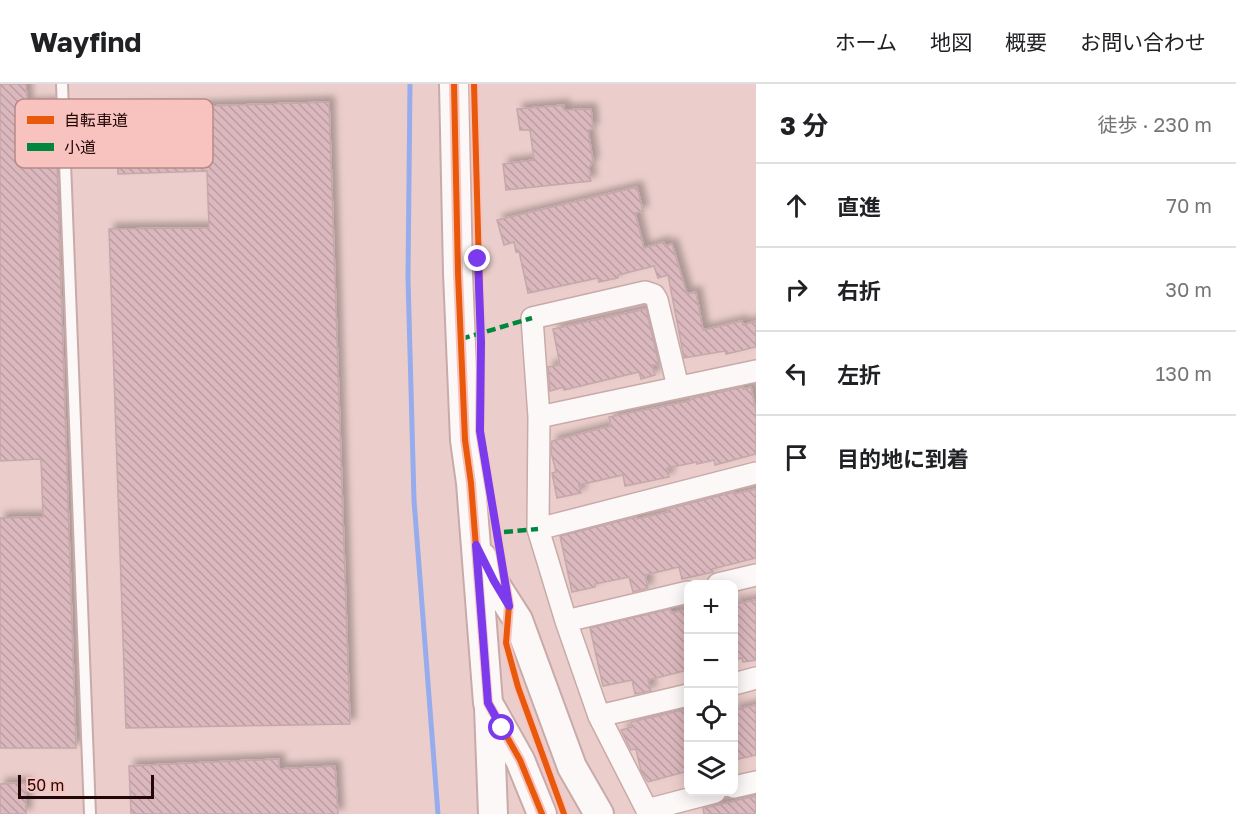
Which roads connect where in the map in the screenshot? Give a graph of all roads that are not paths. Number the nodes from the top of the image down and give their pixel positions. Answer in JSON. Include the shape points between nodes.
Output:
{"nodes":[{"id":1,"x":62,"y":84,"type":"edge"},
{"id":2,"x":454,"y":84,"type":"edge"},
{"id":3,"x":63,"y":99,"type":"edge"},
{"id":4,"x":65,"y":168,"type":"edge"},
{"id":5,"x":756,"y":371,"type":"edge"},
{"id":6,"x":678,"y":387,"type":"junction"},
{"id":7,"x":539,"y":417,"type":"junction"},
{"id":8,"x":756,"y":473,"type":"edge"},
{"id":9,"x":538,"y":529,"type":"junction"},
{"id":10,"x":476,"y":545,"type":"junction"},
{"id":11,"x":756,"y":575,"type":"edge"},
{"id":12,"x":737,"y":580,"type":"edge"},
{"id":13,"x":684,"y":593,"type":"edge"},
{"id":14,"x":566,"y":621,"type":"junction"},
{"id":15,"x":756,"y":678,"type":"edge"},
{"id":16,"x":738,"y":683,"type":"edge"},
{"id":17,"x":684,"y":696,"type":"edge"},
{"id":18,"x":488,"y":703,"type":"junction"},
{"id":19,"x":599,"y":716,"type":"junction"},
{"id":20,"x":756,"y":782,"type":"edge"},
{"id":21,"x":738,"y":786,"type":"edge"},
{"id":22,"x":702,"y":796,"type":"edge"},
{"id":23,"x":648,"y":812,"type":"edge"},
{"id":24,"x":90,"y":814,"type":"edge"},
{"id":25,"x":493,"y":814,"type":"edge"},
{"id":26,"x":542,"y":814,"type":"edge"},
{"id":27,"x":599,"y":814,"type":"edge"}],
"edges":[{"from":1,"to":3,"type":"lane"},
{"from":2,"to":10,"type":"street","via":[[465,440]]},
{"from":4,"to":24,"type":"lane"},
{"from":5,"to":6,"type":"street"},
{"from":6,"to":7,"type":"street"},
{"from":6,"to":7,"type":"street","via":[[657,300],[645,292],[532,318]]},
{"from":7,"to":9,"type":"street"},
{"from":8,"to":9,"type":"street"},
{"from":9,"to":14,"type":"street"},
{"from":10,"to":18,"type":"street"},
{"from":10,"to":27,"type":"street","via":[[518,620],[572,768]]},
{"from":11,"to":12,"type":"street"},
{"from":13,"to":14,"type":"street"},
{"from":14,"to":19,"type":"street"},
{"from":15,"to":16,"type":"street"},
{"from":17,"to":19,"type":"street"},
{"from":18,"to":25,"type":"street"},
{"from":18,"to":26,"type":"street","via":[[520,760]]},
{"from":19,"to":23,"type":"street"},
{"from":20,"to":21,"type":"street"},
{"from":22,"to":23,"type":"street"}]}
